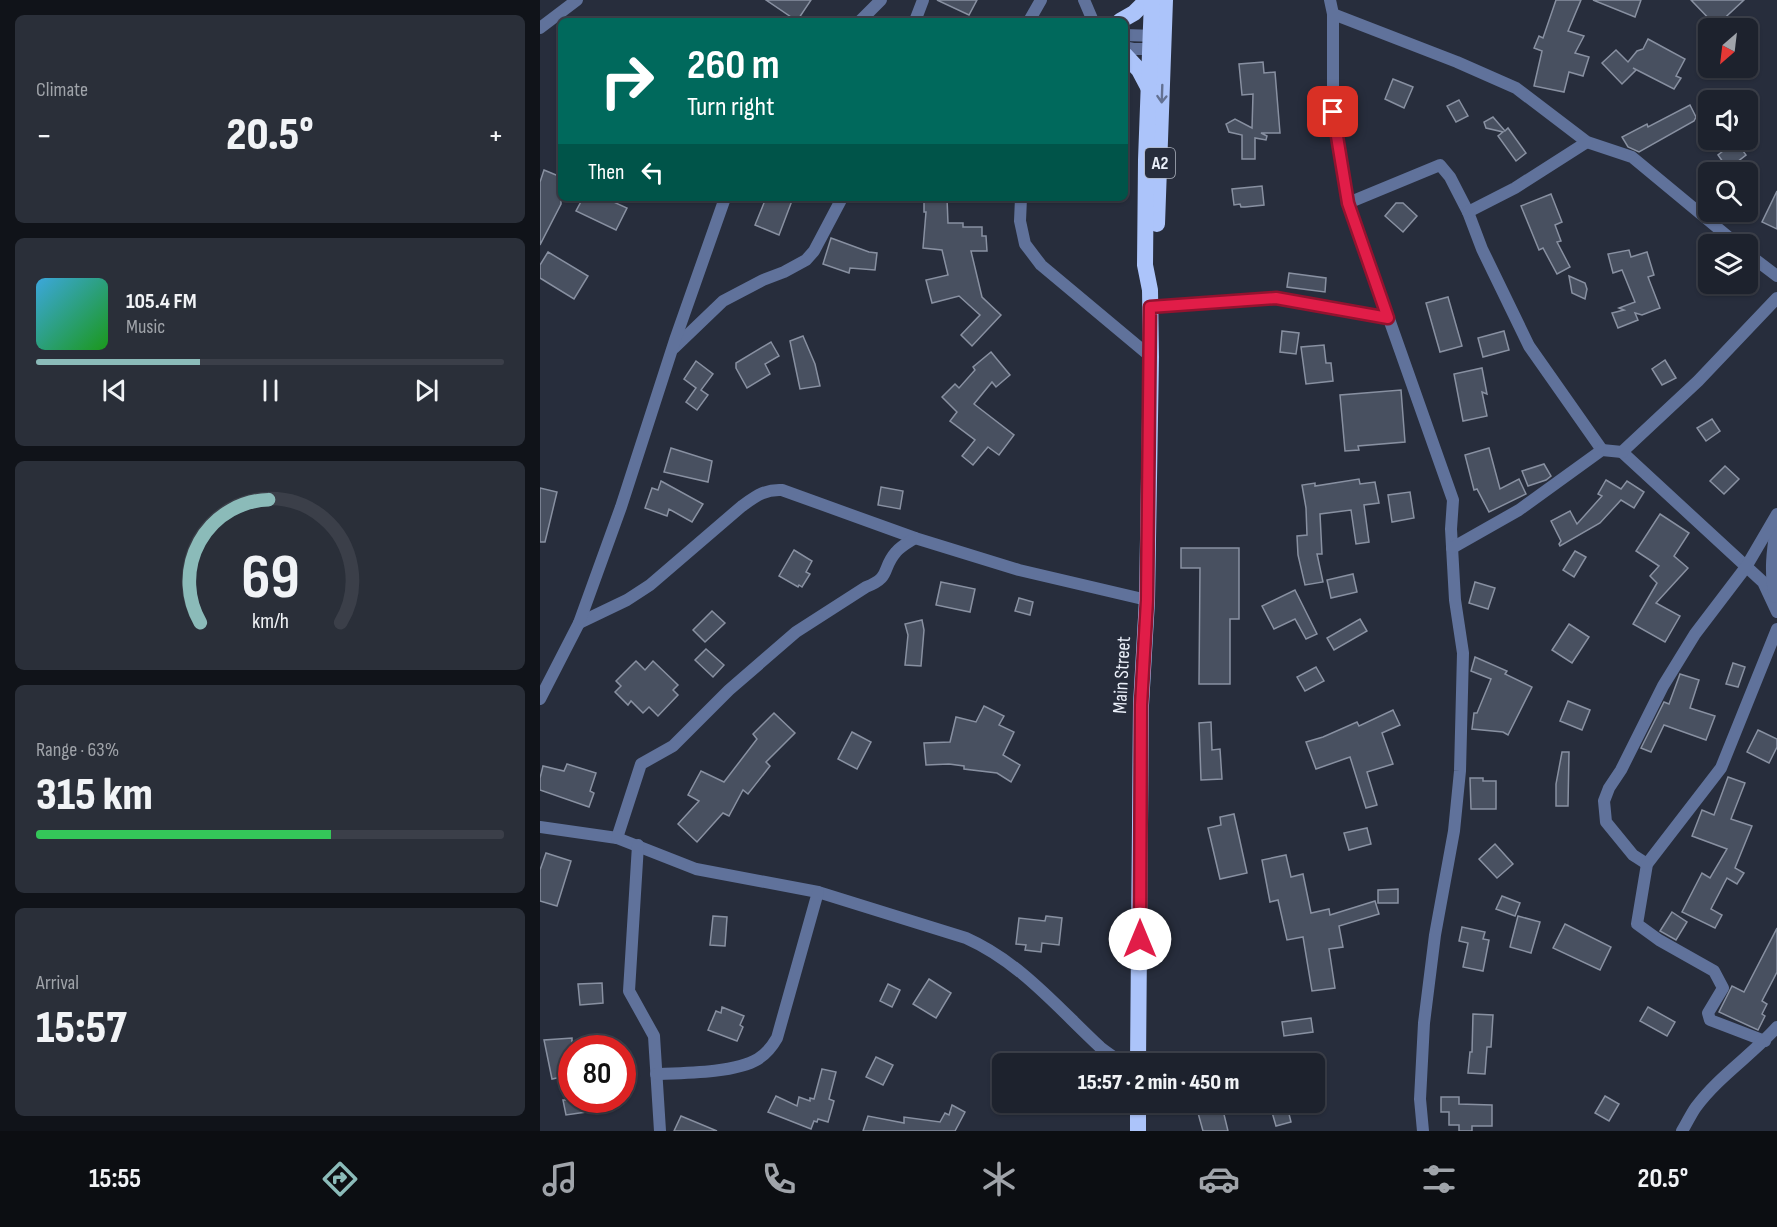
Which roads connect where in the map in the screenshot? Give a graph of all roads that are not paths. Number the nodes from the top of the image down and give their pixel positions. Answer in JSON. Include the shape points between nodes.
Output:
{"nodes":[{"id":1,"x":577,"y":0,"type":"edge"},
{"id":2,"x":881,"y":0,"type":"edge"},
{"id":3,"x":923,"y":0,"type":"edge"},
{"id":4,"x":1041,"y":0,"type":"edge"},
{"id":5,"x":1084,"y":0,"type":"edge"},
{"id":6,"x":1147,"y":0,"type":"edge"},
{"id":7,"x":1152,"y":0,"type":"edge"},
{"id":8,"x":1165,"y":0,"type":"edge"},
{"id":9,"x":1330,"y":0,"type":"edge"},
{"id":10,"x":1333,"y":14,"type":"junction"},
{"id":11,"x":863,"y":18,"type":"edge"},
{"id":12,"x":916,"y":18,"type":"edge"},
{"id":13,"x":1031,"y":18,"type":"edge"},
{"id":14,"x":1092,"y":18,"type":"edge"},
{"id":15,"x":1125,"y":18,"type":"edge"},
{"id":16,"x":540,"y":28,"type":"edge"},
{"id":17,"x":1128,"y":36,"type":"edge"},
{"id":18,"x":1157,"y":42,"type":"junction"},
{"id":19,"x":1128,"y":47,"type":"edge"},
{"id":20,"x":1128,"y":58,"type":"edge"},
{"id":21,"x":1148,"y":88,"type":"junction"},
{"id":22,"x":1587,"y":142,"type":"junction"},
{"id":23,"x":724,"y":201,"type":"edge"},
{"id":24,"x":840,"y":201,"type":"edge"},
{"id":25,"x":1021,"y":201,"type":"edge"},
{"id":26,"x":1348,"y":203,"type":"junction"},
{"id":27,"x":1468,"y":212,"type":"junction"},
{"id":28,"x":1725,"y":234,"type":"edge"},
{"id":29,"x":1758,"y":262,"type":"edge"},
{"id":30,"x":1777,"y":276,"type":"edge"},
{"id":31,"x":1150,"y":290,"type":"junction"},
{"id":32,"x":1777,"y":298,"type":"edge"},
{"id":33,"x":1150,"y":307,"type":"junction"},
{"id":34,"x":1388,"y":318,"type":"junction"},
{"id":35,"x":672,"y":351,"type":"junction"},
{"id":36,"x":1151,"y":357,"type":"junction"},
{"id":37,"x":1602,"y":450,"type":"junction"},
{"id":38,"x":1622,"y":452,"type":"junction"},
{"id":39,"x":1777,"y":514,"type":"edge"},
{"id":40,"x":1777,"y":521,"type":"edge"},
{"id":41,"x":915,"y":538,"type":"junction"},
{"id":42,"x":1452,"y":548,"type":"junction"},
{"id":43,"x":1746,"y":567,"type":"junction"},
{"id":44,"x":1147,"y":600,"type":"junction"},
{"id":45,"x":1777,"y":605,"type":"edge"},
{"id":46,"x":1777,"y":612,"type":"edge"},
{"id":47,"x":579,"y":623,"type":"junction"},
{"id":48,"x":1777,"y":629,"type":"edge"},
{"id":49,"x":540,"y":699,"type":"edge"},
{"id":50,"x":540,"y":827,"type":"edge"},
{"id":51,"x":617,"y":838,"type":"junction"},
{"id":52,"x":638,"y":845,"type":"junction"},
{"id":53,"x":1647,"y":864,"type":"junction"},
{"id":54,"x":818,"y":892,"type":"junction"},
{"id":55,"x":1777,"y":1027,"type":"edge"},
{"id":56,"x":1765,"y":1041,"type":"junction"},
{"id":57,"x":1107,"y":1053,"type":"edge"},
{"id":58,"x":1138,"y":1053,"type":"edge"},
{"id":59,"x":656,"y":1074,"type":"junction"},
{"id":60,"x":1138,"y":1113,"type":"edge"},
{"id":61,"x":660,"y":1131,"type":"edge"},
{"id":62,"x":1138,"y":1131,"type":"edge"},
{"id":63,"x":1424,"y":1131,"type":"edge"},
{"id":64,"x":1682,"y":1131,"type":"edge"}],
"edges":[{"from":1,"to":16,"type":"street"},
{"from":2,"to":11,"type":"street"},
{"from":3,"to":12,"type":"street"},
{"from":4,"to":13,"type":"street"},
{"from":5,"to":14,"type":"street"},
{"from":6,"to":15,"type":"highway"},
{"from":7,"to":18,"type":"highway","number":"A2"},
{"from":8,"to":18,"type":"highway","number":"A2"},
{"from":9,"to":10,"type":"street"},
{"from":10,"to":22,"type":"street","via":[[1516,88]]},
{"from":10,"to":26,"type":"street","via":[[1333,112]]},
{"from":17,"to":18,"type":"street"},
{"from":18,"to":19,"type":"street"},
{"from":18,"to":21,"type":"highway","name":"Main Street","number":"A2"},
{"from":18,"to":31,"type":"highway","name":"Main Street","number":"A2","one_way":true,"via":[[1155,267]]},
{"from":20,"to":21,"type":"highway"},
{"from":21,"to":31,"type":"highway","name":"Main Street","number":"A2","via":[[1146,265]]},
{"from":22,"to":27,"type":"street","via":[[1515,188]]},
{"from":22,"to":28,"type":"street","via":[[1632,157]]},
{"from":23,"to":35,"type":"street"},
{"from":24,"to":35,"type":"street","via":[[806,260],[723,302]]},
{"from":25,"to":36,"type":"street","via":[[1025,244],[1041,265]]},
{"from":26,"to":27,"type":"street","via":[[1440,165]]},
{"from":26,"to":34,"type":"street"},
{"from":27,"to":37,"type":"street","via":[[1529,346]]},
{"from":29,"to":30,"type":"street"},
{"from":31,"to":33,"type":"highway","name":"Main Street","number":"A2"},
{"from":32,"to":38,"type":"street","via":[[1698,381]]},
{"from":33,"to":34,"type":"street","via":[[1276,298]]},
{"from":33,"to":36,"type":"highway","name":"Main Street","number":"A2"},
{"from":34,"to":42,"type":"street","via":[[1453,500]]},
{"from":35,"to":47,"type":"street"},
{"from":36,"to":44,"type":"highway","name":"Main Street","number":"A2"},
{"from":37,"to":38,"type":"street"},
{"from":37,"to":42,"type":"street","via":[[1519,510]]},
{"from":38,"to":43,"type":"street"},
{"from":39,"to":43,"type":"street"},
{"from":40,"to":45,"type":"street","via":[[1771,560]]},
{"from":41,"to":44,"type":"street","via":[[1018,570]]},
{"from":41,"to":47,"type":"street","via":[[782,490],[769,489],[742,506],[650,585]]},
{"from":41,"to":51,"type":"street","via":[[896,551],[879,582],[796,632],[729,690],[673,746],[641,764]]},
{"from":42,"to":63,"type":"street","via":[[1463,653],[1460,771],[1424,1023],[1420,1099]]},
{"from":43,"to":46,"type":"street","via":[[1763,582]]},
{"from":43,"to":53,"type":"street","via":[[1695,634],[1663,686],[1604,801],[1606,822],[1633,855]]},
{"from":44,"to":58,"type":"highway","name":"Main Street","number":"A2","via":[[1141,705]]},
{"from":47,"to":49,"type":"street"},
{"from":48,"to":53,"type":"street","via":[[1721,768]]},
{"from":50,"to":51,"type":"street"},
{"from":51,"to":52,"type":"street"},
{"from":52,"to":54,"type":"street","via":[[696,869]]},
{"from":52,"to":59,"type":"street","via":[[629,991],[654,1036]]},
{"from":53,"to":56,"type":"street","via":[[1637,924],[1714,971],[1723,988],[1708,1012],[1710,1020]]},
{"from":54,"to":57,"type":"street","via":[[988,948],[1050,998]]},
{"from":54,"to":59,"type":"street","via":[[772,1046],[759,1059],[737,1066]]},
{"from":55,"to":56,"type":"street"},
{"from":56,"to":64,"type":"street","via":[[1696,1107]]},
{"from":59,"to":61,"type":"street"},
{"from":60,"to":62,"type":"highway"}]}
